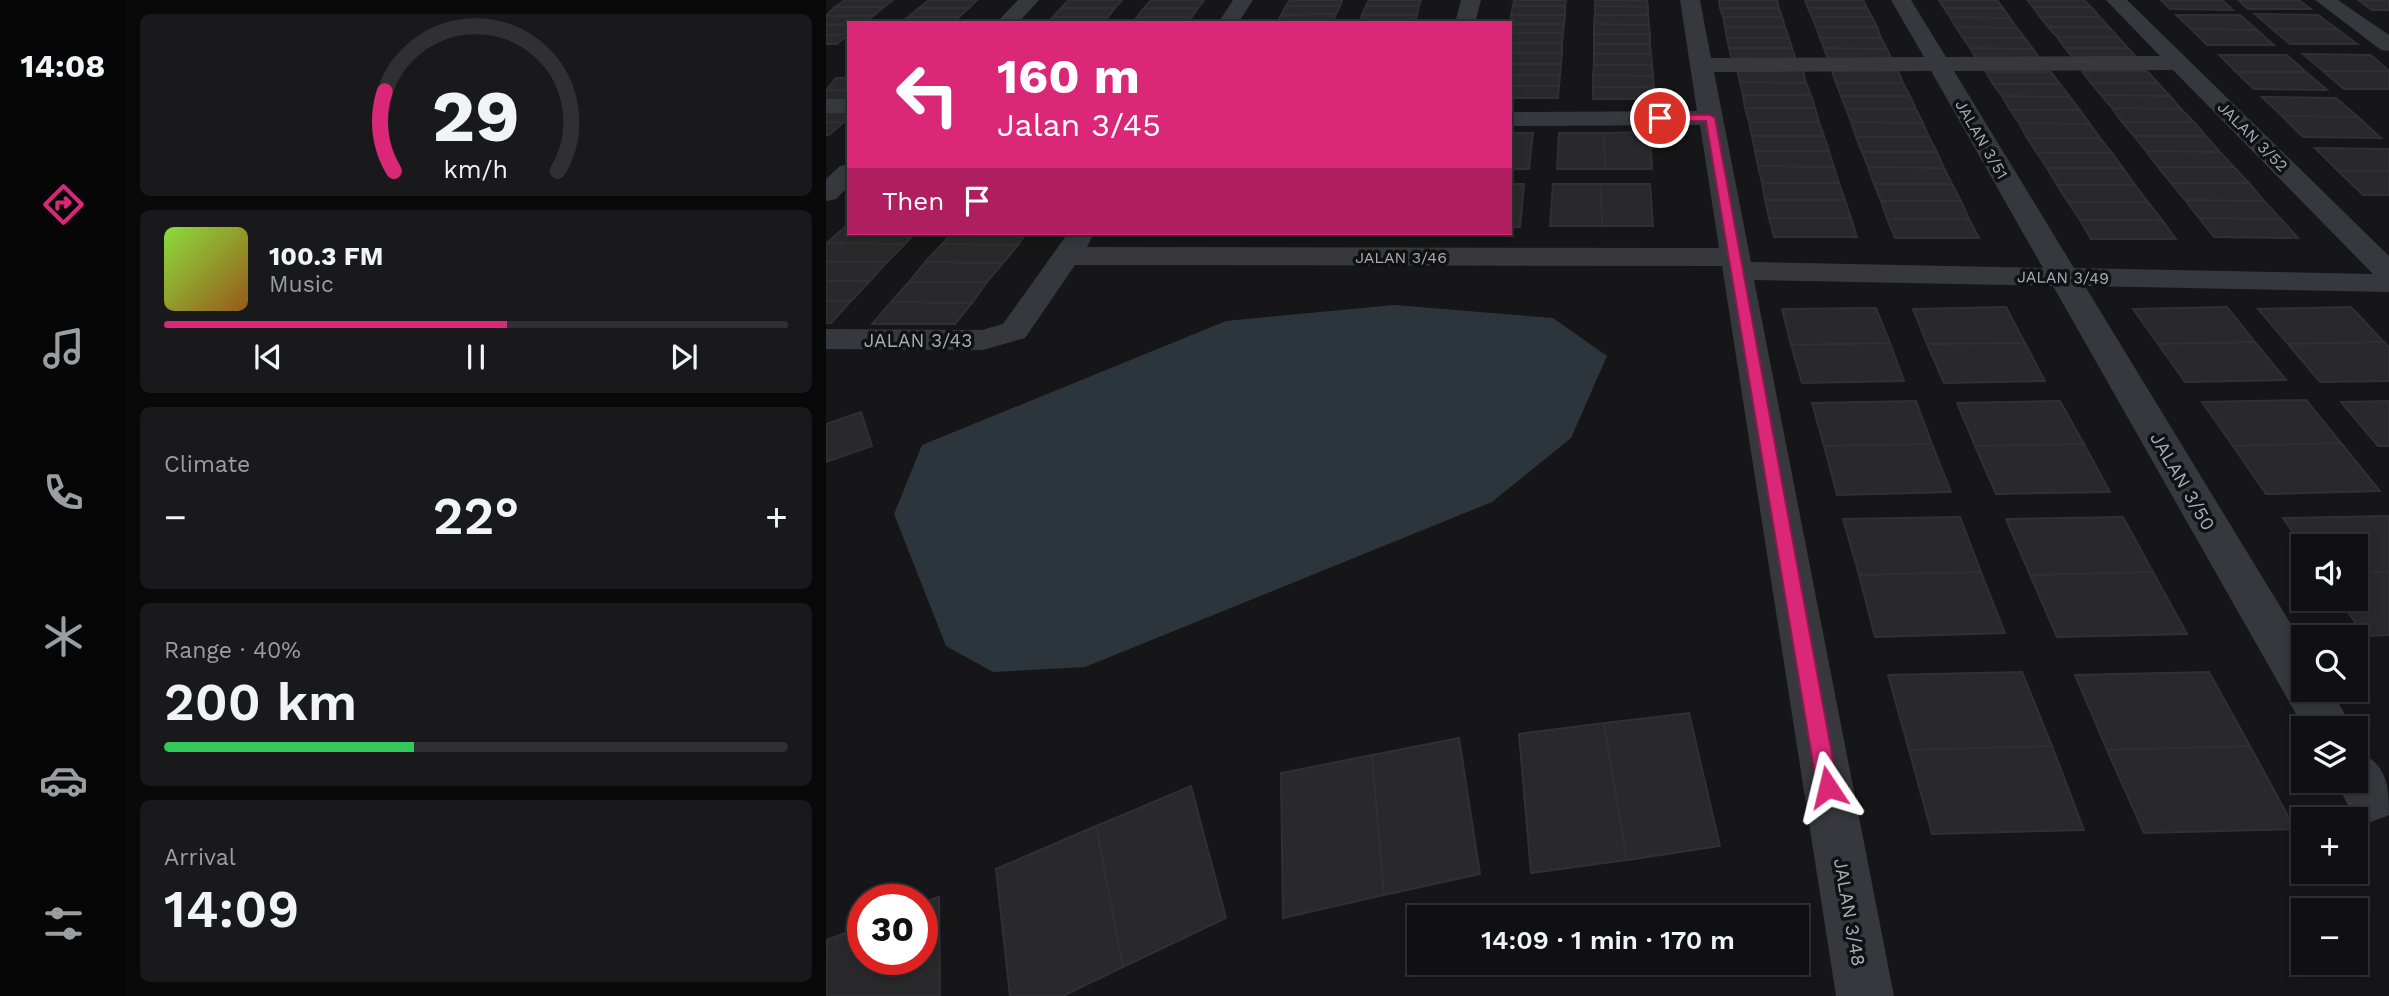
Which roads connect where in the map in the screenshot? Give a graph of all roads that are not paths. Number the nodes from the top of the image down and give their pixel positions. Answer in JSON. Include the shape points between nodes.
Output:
{"nodes":[{"id":1,"x":1029,"y":0,"type":"edge"},
{"id":2,"x":1243,"y":0,"type":"edge"},
{"id":3,"x":1471,"y":0,"type":"edge"},
{"id":4,"x":1690,"y":0,"type":"edge"},
{"id":5,"x":1901,"y":0,"type":"edge"},
{"id":6,"x":2116,"y":0,"type":"edge"},
{"id":7,"x":2325,"y":0,"type":"edge"},
{"id":8,"x":1008,"y":21,"type":"edge"},
{"id":9,"x":1229,"y":21,"type":"edge"},
{"id":10,"x":1466,"y":21,"type":"edge"},
{"id":11,"x":2389,"y":46,"type":"edge"},
{"id":12,"x":2179,"y":63,"type":"junction"},
{"id":13,"x":1938,"y":64,"type":"junction"},
{"id":14,"x":1701,"y":65,"type":"junction"},
{"id":15,"x":826,"y":106,"type":"edge"},
{"id":16,"x":847,"y":106,"type":"edge"},
{"id":17,"x":1710,"y":118,"type":"junction"},
{"id":18,"x":1512,"y":119,"type":"edge"},
{"id":19,"x":847,"y":174,"type":"edge"},
{"id":20,"x":826,"y":192,"type":"edge"},
{"id":21,"x":1075,"y":244,"type":"edge"},
{"id":22,"x":1736,"y":264,"type":"junction"},
{"id":23,"x":2389,"y":273,"type":"edge"},
{"id":24,"x":2064,"y":277,"type":"junction"},
{"id":25,"x":2389,"y":283,"type":"edge"},
{"id":26,"x":826,"y":340,"type":"edge"},
{"id":27,"x":2291,"y":664,"type":"edge"},
{"id":28,"x":1865,"y":996,"type":"edge"}],
"edges":[{"from":1,"to":8,"type":"street"},
{"from":2,"to":9,"type":"street"},
{"from":3,"to":10,"type":"street"},
{"from":4,"to":14,"type":"street","name":"JALAN 3/48"},
{"from":5,"to":13,"type":"street","name":"JALAN 3/51"},
{"from":6,"to":12,"type":"street","name":"JALAN 3/52"},
{"from":7,"to":11,"type":"street"},
{"from":12,"to":13,"type":"street"},
{"from":12,"to":23,"type":"street","name":"JALAN 3/52"},
{"from":13,"to":14,"type":"street"},
{"from":13,"to":24,"type":"street","name":"JALAN 3/51"},
{"from":14,"to":17,"type":"street","name":"JALAN 3/48"},
{"from":15,"to":16,"type":"street"},
{"from":17,"to":18,"type":"street"},
{"from":17,"to":22,"type":"street","name":"JALAN 3/48"},
{"from":19,"to":20,"type":"street"},
{"from":21,"to":22,"type":"street","name":"JALAN 3/46"},
{"from":21,"to":26,"type":"street","name":"JALAN 3/43","via":[[1014,331],[983,340]]},
{"from":22,"to":24,"type":"street","name":"JALAN 3/49"},
{"from":22,"to":28,"type":"street","name":"JALAN 3/48"},
{"from":24,"to":25,"type":"street","name":"JALAN 3/49"},
{"from":24,"to":27,"type":"street","name":"JALAN 3/50"}]}
